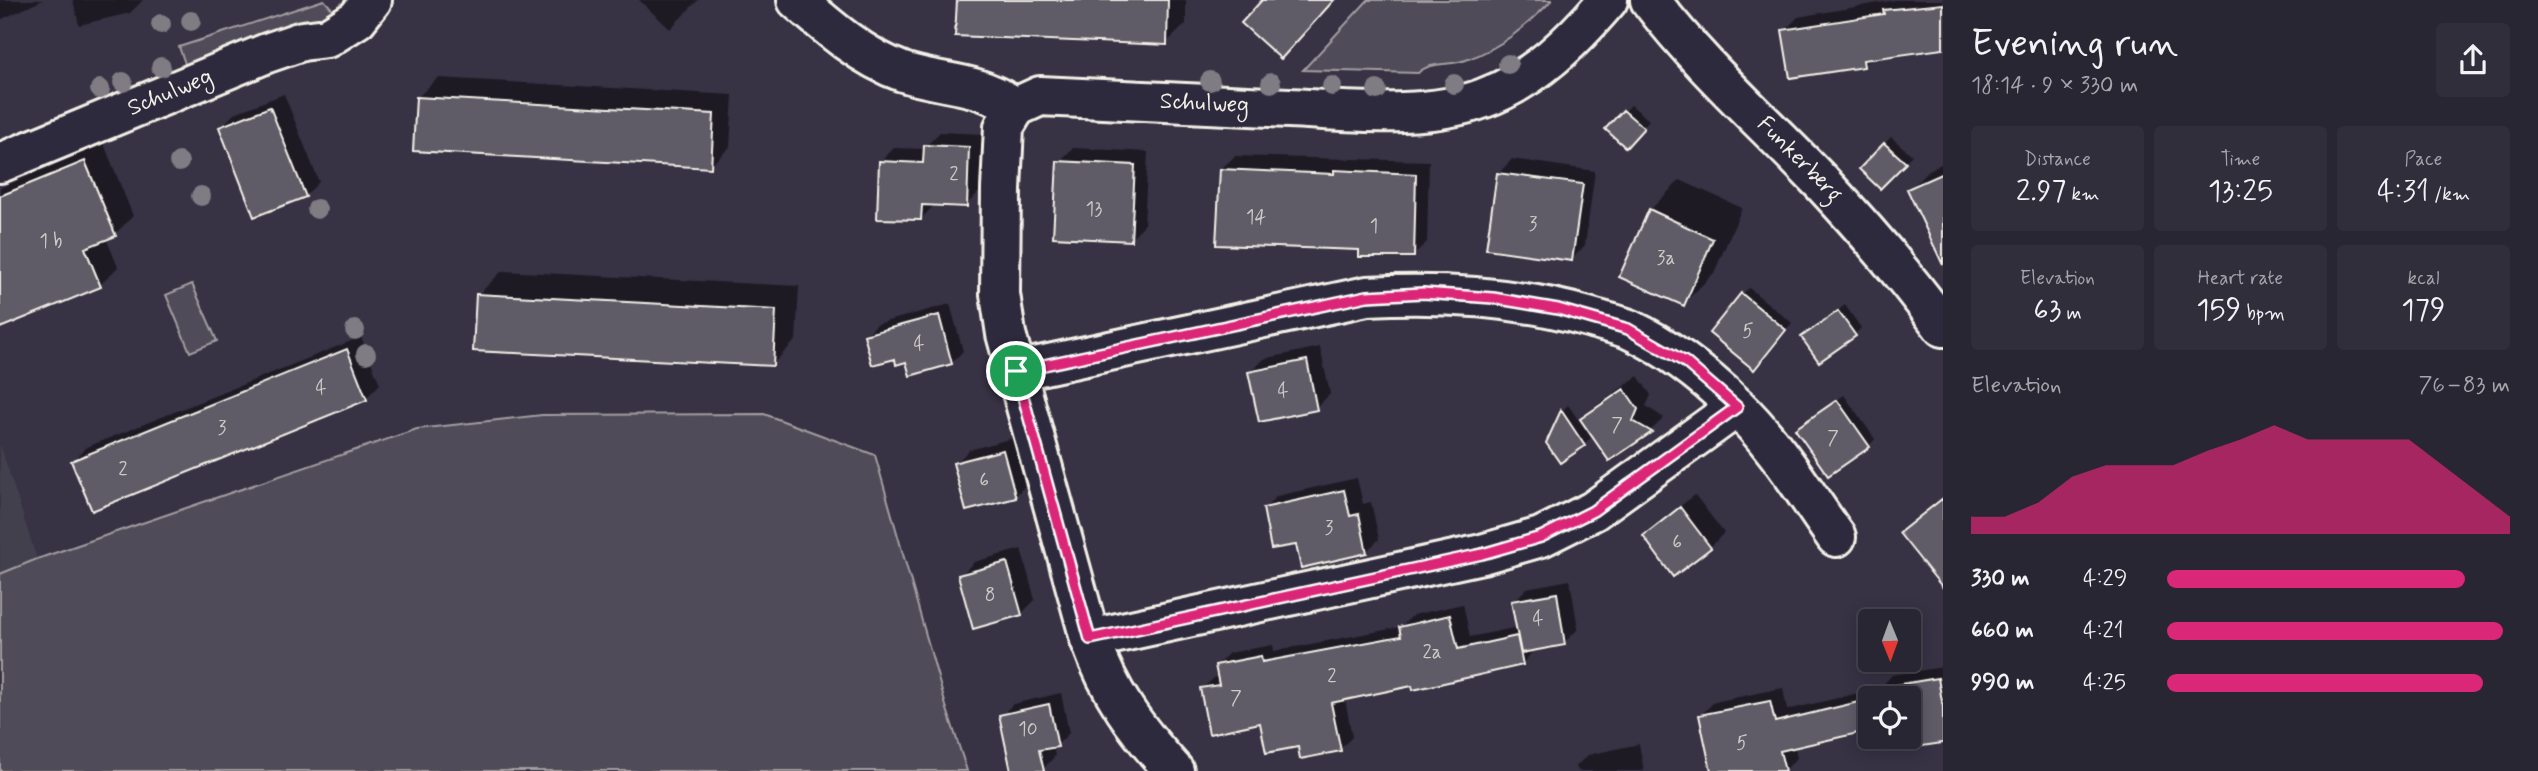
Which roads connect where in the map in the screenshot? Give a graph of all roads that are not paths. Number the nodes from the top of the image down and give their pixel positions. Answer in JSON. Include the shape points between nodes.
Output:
{"nodes":[{"id":1,"x":372,"y":0,"type":"edge"},
{"id":2,"x":797,"y":0,"type":"edge"},
{"id":3,"x":1608,"y":0,"type":"edge"},
{"id":4,"x":1650,"y":0,"type":"edge"},
{"id":5,"x":1016,"y":107,"type":"junction"},
{"id":6,"x":0,"y":163,"type":"edge"},
{"id":7,"x":1943,"y":327,"type":"edge"},
{"id":8,"x":1016,"y":371,"type":"junction"},
{"id":9,"x":1737,"y":407,"type":"junction"},
{"id":10,"x":1836,"y":537,"type":"dead end"},
{"id":11,"x":1090,"y":639,"type":"junction"},
{"id":12,"x":1174,"y":771,"type":"edge"}],
"edges":[{"from":1,"to":6,"type":"street","name":"Schulweg","via":[[357,19],[327,38],[267,53]]},
{"from":2,"to":5,"type":"street","via":[[844,40],[881,62],[977,89]]},
{"from":3,"to":5,"type":"street","name":"Schulweg","via":[[1564,48],[1525,77],[1484,98],[1436,109],[1321,109],[1040,96]]},
{"from":4,"to":7,"type":"street","name":"Funkerberg","via":[[1680,40],[1870,236]]},
{"from":5,"to":8,"type":"street","via":[[1004,127],[999,244],[1000,295]]},
{"from":8,"to":9,"type":"street","via":[[1367,296],[1423,293],[1558,309],[1628,329],[1685,362]]},
{"from":8,"to":11,"type":"street"},
{"from":9,"to":10,"type":"street"},
{"from":9,"to":11,"type":"street","via":[[1593,511],[1541,537],[1482,554]]},
{"from":11,"to":12,"type":"street","via":[[1117,700]]}]}
